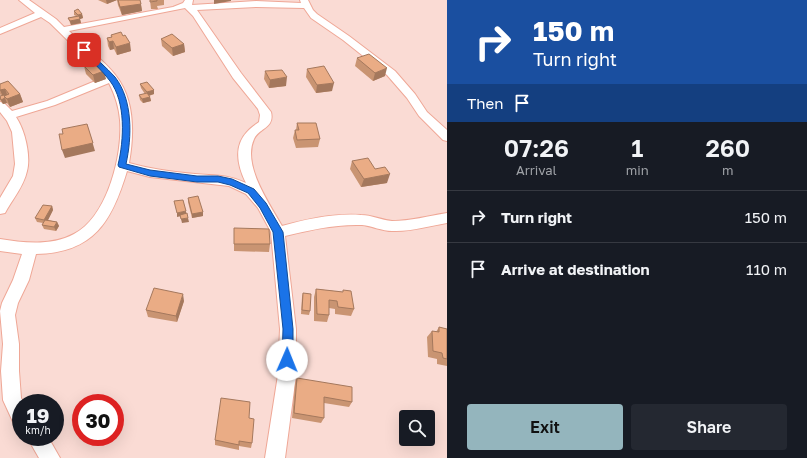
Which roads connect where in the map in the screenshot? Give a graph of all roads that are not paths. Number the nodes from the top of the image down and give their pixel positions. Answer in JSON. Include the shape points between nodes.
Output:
{"nodes":[{"id":1,"x":23,"y":0,"type":"edge"},
{"id":2,"x":305,"y":3,"type":"edge"},
{"id":3,"x":189,"y":4,"type":"edge"},
{"id":4,"x":42,"y":9,"type":"junction"},
{"id":5,"x":62,"y":30,"type":"junction"},
{"id":6,"x":0,"y":31,"type":"edge"},
{"id":7,"x":112,"y":78,"type":"junction"},
{"id":8,"x":4,"y":112,"type":"edge"},
{"id":9,"x":447,"y":137,"type":"edge"},
{"id":10,"x":122,"y":165,"type":"junction"},
{"id":11,"x":263,"y":205,"type":"junction"},
{"id":12,"x":0,"y":209,"type":"edge"},
{"id":13,"x":447,"y":218,"type":"edge"},
{"id":14,"x":278,"y":232,"type":"junction"},
{"id":15,"x":0,"y":245,"type":"edge"},
{"id":16,"x":31,"y":248,"type":"junction"},
{"id":17,"x":12,"y":400,"type":"edge"},
{"id":18,"x":43,"y":446,"type":"edge"},
{"id":19,"x":50,"y":458,"type":"edge"},
{"id":20,"x":274,"y":458,"type":"edge"}],
"edges":[{"from":1,"to":4,"type":"street"},
{"from":2,"to":3,"type":"street"},
{"from":2,"to":9,"type":"street","via":[[314,16],[391,73],[411,96],[422,114]]},
{"from":3,"to":5,"type":"street","via":[[156,13]]},
{"from":3,"to":11,"type":"street","via":[[239,81],[266,115],[261,128],[249,137],[244,158],[245,167]]},
{"from":4,"to":5,"type":"street"},
{"from":4,"to":6,"type":"street"},
{"from":5,"to":7,"type":"street"},
{"from":7,"to":8,"type":"street","via":[[51,103]]},
{"from":7,"to":10,"type":"street","via":[[122,99],[126,130],[126,148]]},
{"from":8,"to":12,"type":"street","via":[[16,125],[21,170]]},
{"from":10,"to":11,"type":"street","via":[[150,173],[232,182],[251,191]]},
{"from":10,"to":16,"type":"street","via":[[102,217],[94,228],[71,242]]},
{"from":11,"to":14,"type":"street"},
{"from":13,"to":14,"type":"street","via":[[395,226],[365,220],[333,221]]},
{"from":14,"to":20,"type":"street","via":[[288,337],[287,375]]},
{"from":15,"to":16,"type":"street"},
{"from":16,"to":17,"type":"street","via":[[7,315]]},
{"from":18,"to":19,"type":"street"}]}
